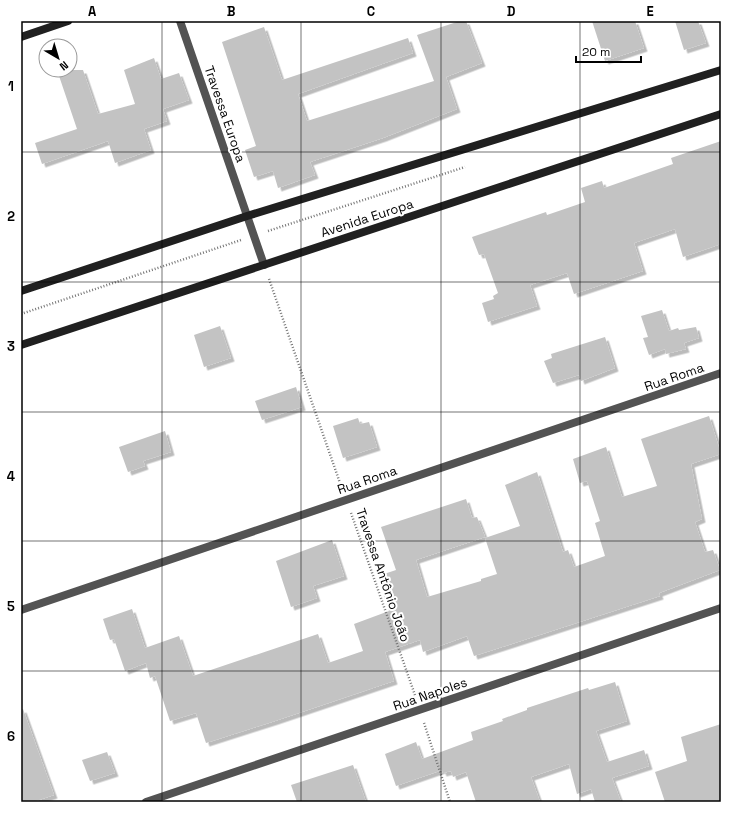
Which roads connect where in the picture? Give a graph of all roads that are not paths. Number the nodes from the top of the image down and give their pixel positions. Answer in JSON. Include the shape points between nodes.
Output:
{"nodes":[{"id":1,"x":68,"y":21,"type":"edge"},
{"id":2,"x":180,"y":21,"type":"edge"},
{"id":3,"x":21,"y":37,"type":"edge"},
{"id":4,"x":721,"y":70,"type":"edge"},
{"id":5,"x":721,"y":114,"type":"edge"},
{"id":6,"x":247,"y":216,"type":"junction"},
{"id":7,"x":264,"y":265,"type":"junction"},
{"id":8,"x":21,"y":291,"type":"edge"},
{"id":9,"x":21,"y":345,"type":"edge"},
{"id":10,"x":721,"y":373,"type":"edge"},
{"id":11,"x":721,"y":608,"type":"edge"},
{"id":12,"x":21,"y":610,"type":"edge"},
{"id":13,"x":146,"y":802,"type":"edge"}],
"edges":[{"from":1,"to":3,"type":"main road"},
{"from":2,"to":6,"type":"street","name":"Travessa Europa"},
{"from":4,"to":6,"type":"main road"},
{"from":5,"to":7,"type":"main road","name":"Avenida Europa"},
{"from":6,"to":7,"type":"street","name":"Travessa Europa"},
{"from":6,"to":8,"type":"main road"},
{"from":7,"to":9,"type":"main road","name":"Avenida Europa"},
{"from":10,"to":12,"type":"street","name":"Rua Roma"},
{"from":11,"to":13,"type":"street","name":"Rua Napoles"}]}
